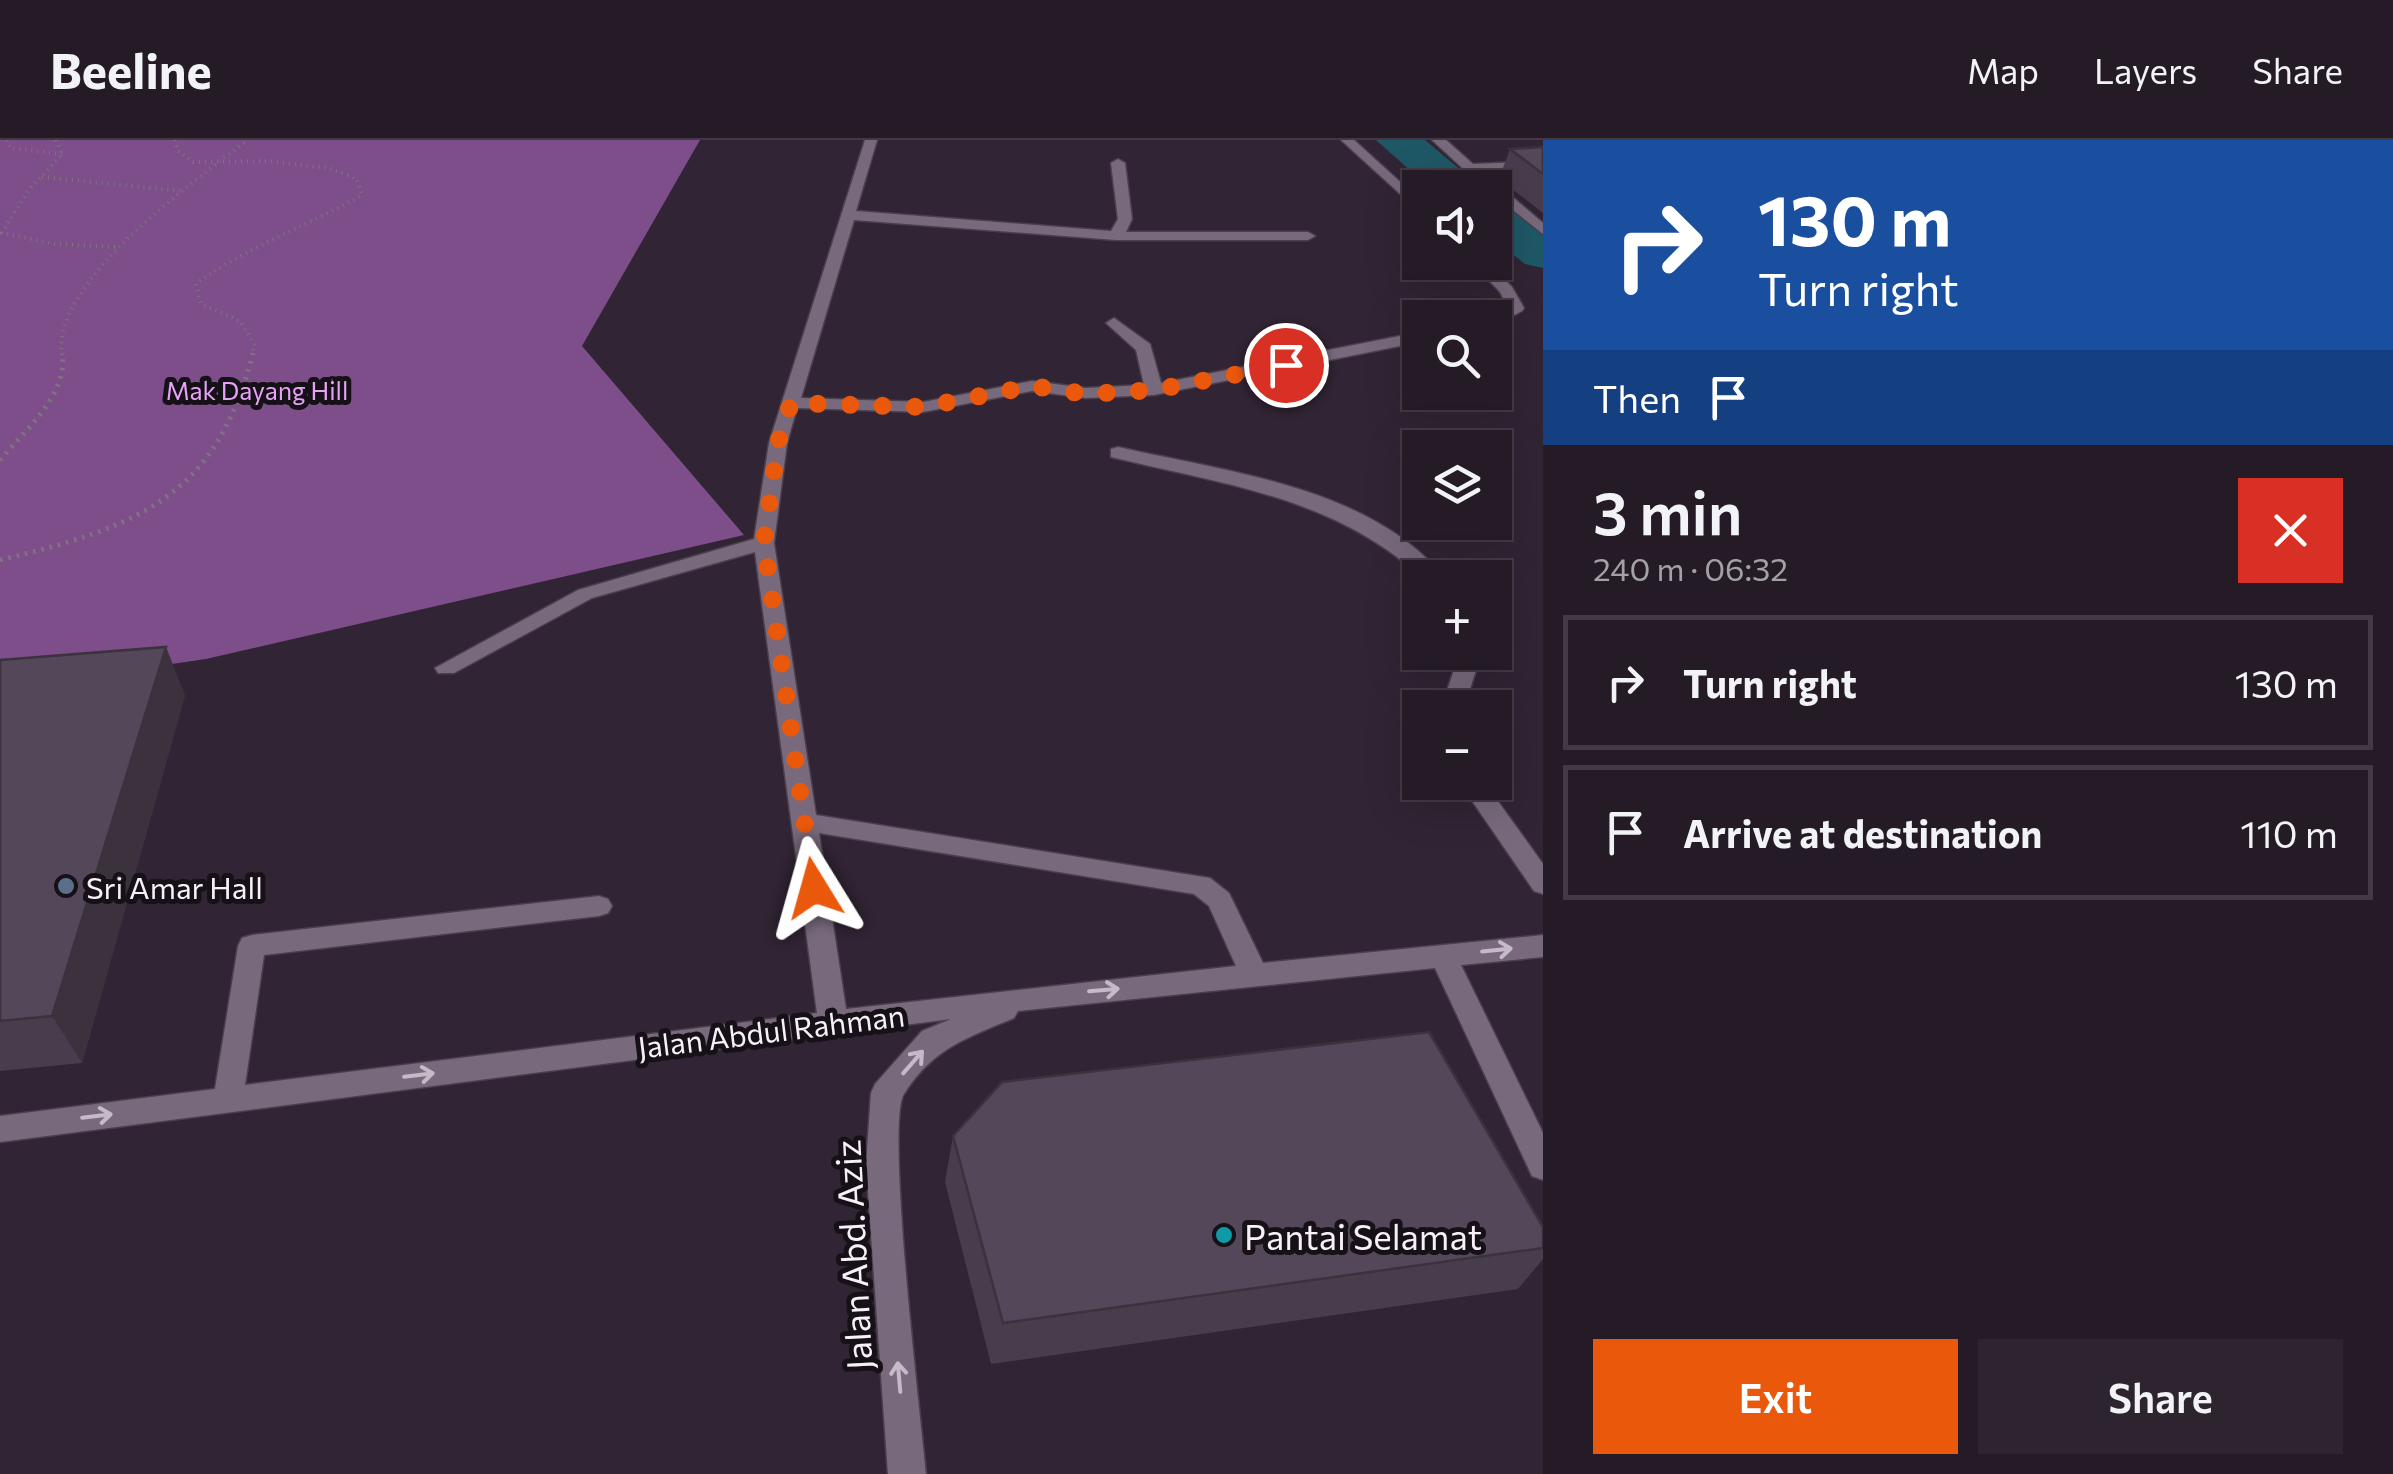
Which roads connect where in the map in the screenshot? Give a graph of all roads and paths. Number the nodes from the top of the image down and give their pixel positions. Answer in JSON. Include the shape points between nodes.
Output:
{"nodes":[{"id":1,"x":7,"y":140,"type":"edge"},
{"id":2,"x":56,"y":140,"type":"edge"},
{"id":3,"x":175,"y":140,"type":"edge"},
{"id":4,"x":248,"y":140,"type":"edge"},
{"id":5,"x":870,"y":140,"type":"edge"},
{"id":6,"x":1348,"y":140,"type":"edge"},
{"id":7,"x":1438,"y":140,"type":"edge"},
{"id":8,"x":62,"y":154,"type":"junction"},
{"id":9,"x":1118,"y":162,"type":"dead end"},
{"id":10,"x":224,"y":163,"type":"junction"},
{"id":11,"x":1543,"y":165,"type":"edge"},
{"id":12,"x":1470,"y":168,"type":"junction"},
{"id":13,"x":1472,"y":170,"type":"edge"},
{"id":14,"x":42,"y":177,"type":"junction"},
{"id":15,"x":183,"y":191,"type":"junction"},
{"id":16,"x":1402,"y":191,"type":"edge"},
{"id":17,"x":1512,"y":203,"type":"edge"},
{"id":18,"x":848,"y":216,"type":"junction"},
{"id":19,"x":1543,"y":230,"type":"edge"},
{"id":20,"x":1,"y":233,"type":"edge"},
{"id":21,"x":1116,"y":236,"type":"junction"},
{"id":22,"x":1308,"y":236,"type":"dead end"},
{"id":23,"x":116,"y":247,"type":"junction"},
{"id":24,"x":1497,"y":280,"type":"edge"},
{"id":25,"x":1512,"y":300,"type":"edge"},
{"id":26,"x":1114,"y":323,"type":"dead end"},
{"id":27,"x":1402,"y":341,"type":"edge"},
{"id":28,"x":1154,"y":390,"type":"junction"},
{"id":29,"x":791,"y":403,"type":"junction"},
{"id":30,"x":1118,"y":453,"type":"dead end"},
{"id":31,"x":0,"y":460,"type":"edge"},
{"id":32,"x":764,"y":542,"type":"junction"},
{"id":33,"x":0,"y":560,"type":"edge"},
{"id":34,"x":1418,"y":560,"type":"edge"},
{"id":35,"x":446,"y":668,"type":"dead end"},
{"id":36,"x":1485,"y":800,"type":"edge"},
{"id":37,"x":804,"y":822,"type":"junction"},
{"id":38,"x":1543,"y":884,"type":"edge"},
{"id":39,"x":599,"y":906,"type":"dead end"},
{"id":40,"x":1543,"y":946,"type":"edge"},
{"id":41,"x":1443,"y":956,"type":"junction"},
{"id":42,"x":1255,"y":976,"type":"junction"},
{"id":43,"x":1035,"y":997,"type":"junction"},
{"id":44,"x":833,"y":1022,"type":"junction"},
{"id":45,"x":228,"y":1099,"type":"junction"},
{"id":46,"x":0,"y":1129,"type":"edge"},
{"id":47,"x":1543,"y":1166,"type":"edge"},
{"id":48,"x":907,"y":1474,"type":"edge"}],
"edges":[{"from":1,"to":8,"type":"path","via":[[22,152]]},
{"from":2,"to":8,"type":"path"},
{"from":3,"to":10,"type":"path","via":[[192,162]]},
{"from":4,"to":10,"type":"path"},
{"from":5,"to":18,"type":"street"},
{"from":6,"to":16,"type":"street"},
{"from":7,"to":12,"type":"street"},
{"from":8,"to":14,"type":"path"},
{"from":9,"to":21,"type":"street","via":[[1125,219]]},
{"from":10,"to":15,"type":"path"},
{"from":10,"to":33,"type":"path","via":[[328,168],[356,178],[362,194],[227,261],[196,284],[201,304],[240,321],[255,345],[246,393],[198,477],[148,514],[60,547]]},
{"from":11,"to":12,"type":"street"},
{"from":12,"to":13,"type":"street"},
{"from":14,"to":15,"type":"path"},
{"from":14,"to":20,"type":"path","via":[[7,216]]},
{"from":15,"to":23,"type":"path"},
{"from":17,"to":19,"type":"street"},
{"from":18,"to":21,"type":"street"},
{"from":18,"to":29,"type":"street"},
{"from":20,"to":23,"type":"path"},
{"from":21,"to":22,"type":"street"},
{"from":23,"to":31,"type":"path","via":[[68,318],[60,343],[64,370],[50,402]]},
{"from":24,"to":25,"type":"street"},
{"from":26,"to":28,"type":"street","via":[[1144,348]]},
{"from":27,"to":28,"type":"street"},
{"from":28,"to":29,"type":"street","via":[[1086,394],[1032,386],[923,407]]},
{"from":29,"to":32,"type":"street","via":[[778,443]]},
{"from":30,"to":34,"type":"street","via":[[1315,502]]},
{"from":32,"to":35,"type":"street","via":[[585,594]]},
{"from":32,"to":37,"type":"street"},
{"from":36,"to":38,"type":"street"},
{"from":37,"to":42,"type":"street","via":[[1201,886],[1220,900]]},
{"from":37,"to":44,"type":"street"},
{"from":39,"to":45,"type":"street","via":[[252,946]]},
{"from":41,"to":40,"type":"street","name":"Jalan Abdul Rahman","one_way":true},
{"from":41,"to":42,"type":"street","name":"Jalan Abdul Rahman"},
{"from":41,"to":47,"type":"street"},
{"from":43,"to":42,"type":"street","name":"Jalan Abdul Rahman","one_way":true},
{"from":43,"to":44,"type":"street","name":"Jalan Abdul Rahman"},
{"from":48,"to":43,"type":"street","name":"Jalan Abd. Aziz","one_way":true,"via":[[882,1164],[886,1093],[932,1040]]},
{"from":45,"to":44,"type":"street","name":"Jalan Abdul Rahman","one_way":true},
{"from":46,"to":45,"type":"street","name":"Jalan Abdul Rahman","one_way":true}]}
